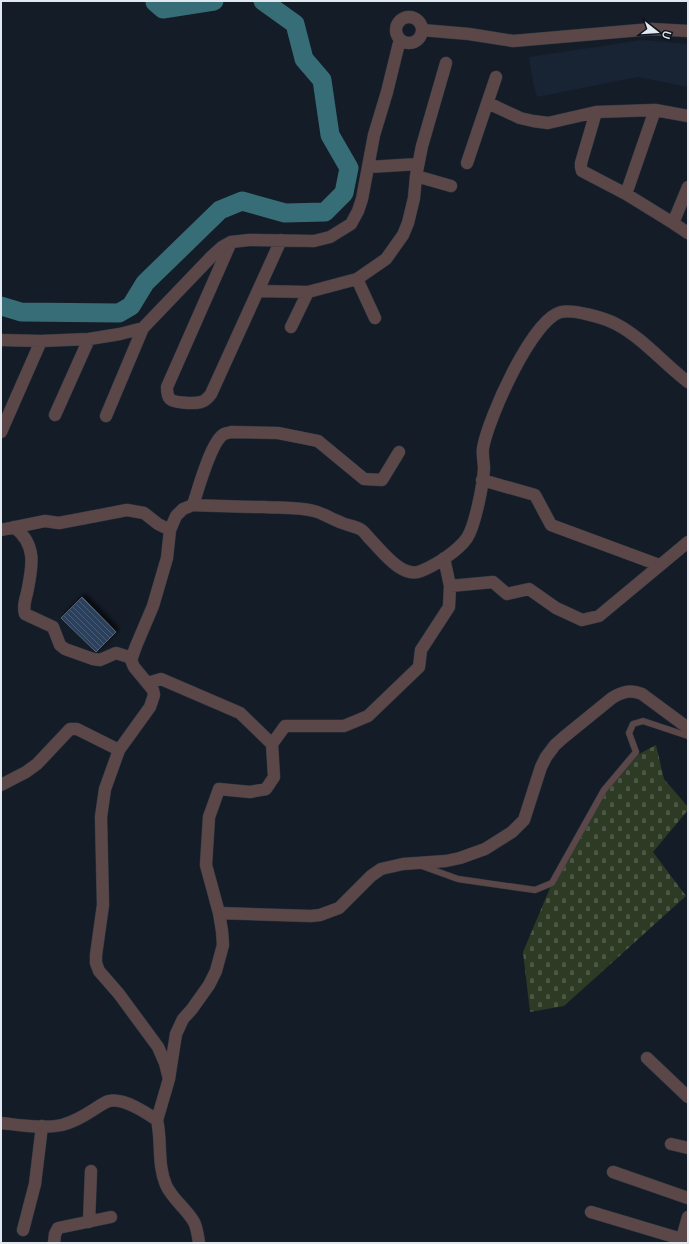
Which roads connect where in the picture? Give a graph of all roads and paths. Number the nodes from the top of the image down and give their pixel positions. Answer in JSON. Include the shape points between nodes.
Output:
{"nodes":[{"id":1,"x":422,"y":30,"type":"junction"},
{"id":2,"x":688,"y":32,"type":"edge"},
{"id":3,"x":400,"y":39,"type":"junction"},
{"id":4,"x":446,"y":63,"type":"dead end"},
{"id":5,"x":496,"y":77,"type":"dead end"},
{"id":6,"x":488,"y":103,"type":"junction"},
{"id":7,"x":655,"y":110,"type":"junction"},
{"id":8,"x":596,"y":112,"type":"junction"},
{"id":9,"x":688,"y":116,"type":"edge"},
{"id":10,"x":467,"y":163,"type":"dead end"},
{"id":11,"x":369,"y":167,"type":"junction"},
{"id":12,"x":417,"y":170,"type":"junction"},
{"id":13,"x":451,"y":186,"type":"dead end"},
{"id":14,"x":688,"y":187,"type":"edge"},
{"id":15,"x":626,"y":194,"type":"junction"},
{"id":16,"x":674,"y":223,"type":"junction"},
{"id":17,"x":688,"y":233,"type":"edge"},
{"id":18,"x":281,"y":240,"type":"junction"},
{"id":19,"x":231,"y":242,"type":"junction"},
{"id":20,"x":357,"y":279,"type":"junction"},
{"id":21,"x":258,"y":291,"type":"junction"},
{"id":22,"x":308,"y":292,"type":"junction"},
{"id":23,"x":375,"y":318,"type":"dead end"},
{"id":24,"x":291,"y":327,"type":"dead end"},
{"id":25,"x":143,"y":328,"type":"junction"},
{"id":26,"x":89,"y":339,"type":"junction"},
{"id":27,"x":1,"y":340,"type":"edge"},
{"id":28,"x":41,"y":341,"type":"junction"},
{"id":29,"x":688,"y":382,"type":"edge"},
{"id":30,"x":55,"y":415,"type":"dead end"},
{"id":31,"x":106,"y":416,"type":"dead end"},
{"id":32,"x":1,"y":432,"type":"edge"},
{"id":33,"x":399,"y":452,"type":"dead end"},
{"id":34,"x":482,"y":480,"type":"junction"},
{"id":35,"x":193,"y":505,"type":"junction"},
{"id":36,"x":14,"y":527,"type":"junction"},
{"id":37,"x":1,"y":530,"type":"edge"},
{"id":38,"x":170,"y":530,"type":"junction"},
{"id":39,"x":688,"y":542,"type":"edge"},
{"id":40,"x":444,"y":558,"type":"junction"},
{"id":41,"x":659,"y":565,"type":"junction"},
{"id":42,"x":450,"y":586,"type":"junction"},
{"id":43,"x":132,"y":658,"type":"junction"},
{"id":44,"x":148,"y":683,"type":"junction"},
{"id":45,"x":688,"y":728,"type":"edge"},
{"id":46,"x":688,"y":736,"type":"edge"},
{"id":47,"x":272,"y":744,"type":"junction"},
{"id":48,"x":119,"y":750,"type":"junction"},
{"id":49,"x":1,"y":785,"type":"edge"},
{"id":50,"x":415,"y":863,"type":"junction"},
{"id":51,"x":219,"y":914,"type":"junction"},
{"id":52,"x":647,"y":1058,"type":"dead end"},
{"id":53,"x":169,"y":1079,"type":"junction"},
{"id":54,"x":688,"y":1097,"type":"edge"},
{"id":55,"x":157,"y":1120,"type":"junction"},
{"id":56,"x":1,"y":1123,"type":"edge"},
{"id":57,"x":42,"y":1126,"type":"junction"},
{"id":58,"x":671,"y":1144,"type":"dead end"},
{"id":59,"x":688,"y":1148,"type":"edge"},
{"id":60,"x":91,"y":1171,"type":"dead end"},
{"id":61,"x":613,"y":1172,"type":"dead end"},
{"id":62,"x":688,"y":1198,"type":"edge"},
{"id":63,"x":591,"y":1212,"type":"dead end"},
{"id":64,"x":111,"y":1217,"type":"dead end"},
{"id":65,"x":688,"y":1217,"type":"edge"},
{"id":66,"x":89,"y":1222,"type":"junction"},
{"id":67,"x":23,"y":1230,"type":"dead end"},
{"id":68,"x":684,"y":1241,"type":"edge"},
{"id":69,"x":54,"y":1243,"type":"edge"},
{"id":70,"x":199,"y":1243,"type":"edge"}],
"edges":[{"from":1,"to":2,"type":"street","via":[[513,41],[652,29]]},
{"from":1,"to":3,"type":"street","via":[[419,38],[412,43]]},
{"from":1,"to":3,"type":"street","via":[[415,19],[406,18],[397,27],[397,36]]},
{"from":3,"to":11,"type":"street","via":[[374,135]]},
{"from":4,"to":12,"type":"street"},
{"from":5,"to":6,"type":"street"},
{"from":6,"to":8,"type":"street","via":[[520,118],[541,122]]},
{"from":6,"to":10,"type":"street"},
{"from":7,"to":8,"type":"street"},
{"from":7,"to":9,"type":"street"},
{"from":7,"to":15,"type":"street"},
{"from":8,"to":15,"type":"street","via":[[581,169]]},
{"from":11,"to":12,"type":"street"},
{"from":11,"to":18,"type":"street","via":[[362,199],[351,224],[330,237],[314,241]]},
{"from":12,"to":13,"type":"street"},
{"from":12,"to":20,"type":"street","via":[[414,198],[403,234],[386,259]]},
{"from":14,"to":16,"type":"street"},
{"from":15,"to":16,"type":"street"},
{"from":16,"to":17,"type":"street"},
{"from":18,"to":19,"type":"street"},
{"from":18,"to":21,"type":"street"},
{"from":19,"to":21,"type":"street","via":[[167,387],[170,399],[200,403],[208,398]]},
{"from":19,"to":25,"type":"street","via":[[212,256]]},
{"from":20,"to":22,"type":"street"},
{"from":20,"to":23,"type":"street"},
{"from":21,"to":22,"type":"street"},
{"from":22,"to":24,"type":"street"},
{"from":25,"to":26,"type":"street"},
{"from":25,"to":31,"type":"street"},
{"from":26,"to":28,"type":"street"},
{"from":26,"to":30,"type":"street"},
{"from":27,"to":28,"type":"street"},
{"from":28,"to":32,"type":"street"},
{"from":29,"to":34,"type":"street","via":[[640,340],[616,324],[595,315],[561,312],[550,318],[527,347],[506,386],[484,443]]},
{"from":33,"to":35,"type":"street","via":[[382,480],[364,479],[318,441],[278,433],[230,432],[215,446]]},
{"from":34,"to":40,"type":"street","via":[[468,537]]},
{"from":34,"to":41,"type":"street","via":[[535,496],[551,525]]},
{"from":35,"to":38,"type":"street","via":[[183,509],[176,516]]},
{"from":35,"to":40,"type":"street","via":[[315,511],[361,529],[395,565],[410,572],[421,571]]},
{"from":36,"to":37,"type":"street"},
{"from":36,"to":38,"type":"street","via":[[45,521],[60,523],[127,510],[144,513]]},
{"from":36,"to":43,"type":"street","via":[[25,538],[31,552],[32,568],[24,607],[25,614],[53,627],[60,645],[65,649],[100,660],[116,653]]},
{"from":38,"to":43,"type":"street","via":[[167,558],[153,606]]},
{"from":39,"to":41,"type":"street"},
{"from":40,"to":42,"type":"street"},
{"from":41,"to":42,"type":"street","via":[[599,616],[582,620],[556,608],[529,589],[507,594],[493,582]]},
{"from":42,"to":47,"type":"street","via":[[449,606],[421,650],[419,667],[368,716],[344,726],[285,726]]},
{"from":43,"to":44,"type":"street","via":[[134,667]]},
{"from":44,"to":47,"type":"street","via":[[161,680],[240,713]]},
{"from":44,"to":48,"type":"street","via":[[154,695],[150,707]]},
{"from":45,"to":50,"type":"street","via":[[642,694],[622,692],[555,745],[541,767],[524,820],[512,832],[472,855],[446,861]]},
{"from":46,"to":50,"type":"lane","via":[[643,721],[633,724],[629,733],[636,752],[604,790],[552,883],[535,890],[458,879]]},
{"from":47,"to":51,"type":"street","via":[[274,777],[266,789],[250,792],[219,789],[209,817],[206,866]]},
{"from":48,"to":49,"type":"street","via":[[77,729],[70,729],[37,764]]},
{"from":48,"to":53,"type":"street","via":[[105,789],[101,817],[103,905],[96,963],[99,971],[158,1047],[166,1063]]},
{"from":50,"to":51,"type":"street","via":[[381,869],[339,908],[320,915]]},
{"from":51,"to":53,"type":"street","via":[[223,945],[220,958],[209,985],[183,1019],[176,1034]]},
{"from":52,"to":54,"type":"street"},
{"from":53,"to":55,"type":"street"},
{"from":55,"to":57,"type":"street","via":[[131,1105],[109,1101],[72,1122]]},
{"from":55,"to":70,"type":"street","via":[[163,1179],[194,1222]]},
{"from":56,"to":57,"type":"street"},
{"from":57,"to":67,"type":"street","via":[[35,1184]]},
{"from":58,"to":59,"type":"street"},
{"from":60,"to":66,"type":"street"},
{"from":61,"to":62,"type":"street"},
{"from":63,"to":68,"type":"street"},
{"from":64,"to":66,"type":"street"},
{"from":65,"to":68,"type":"street"},
{"from":66,"to":69,"type":"street","via":[[58,1228]]}]}
